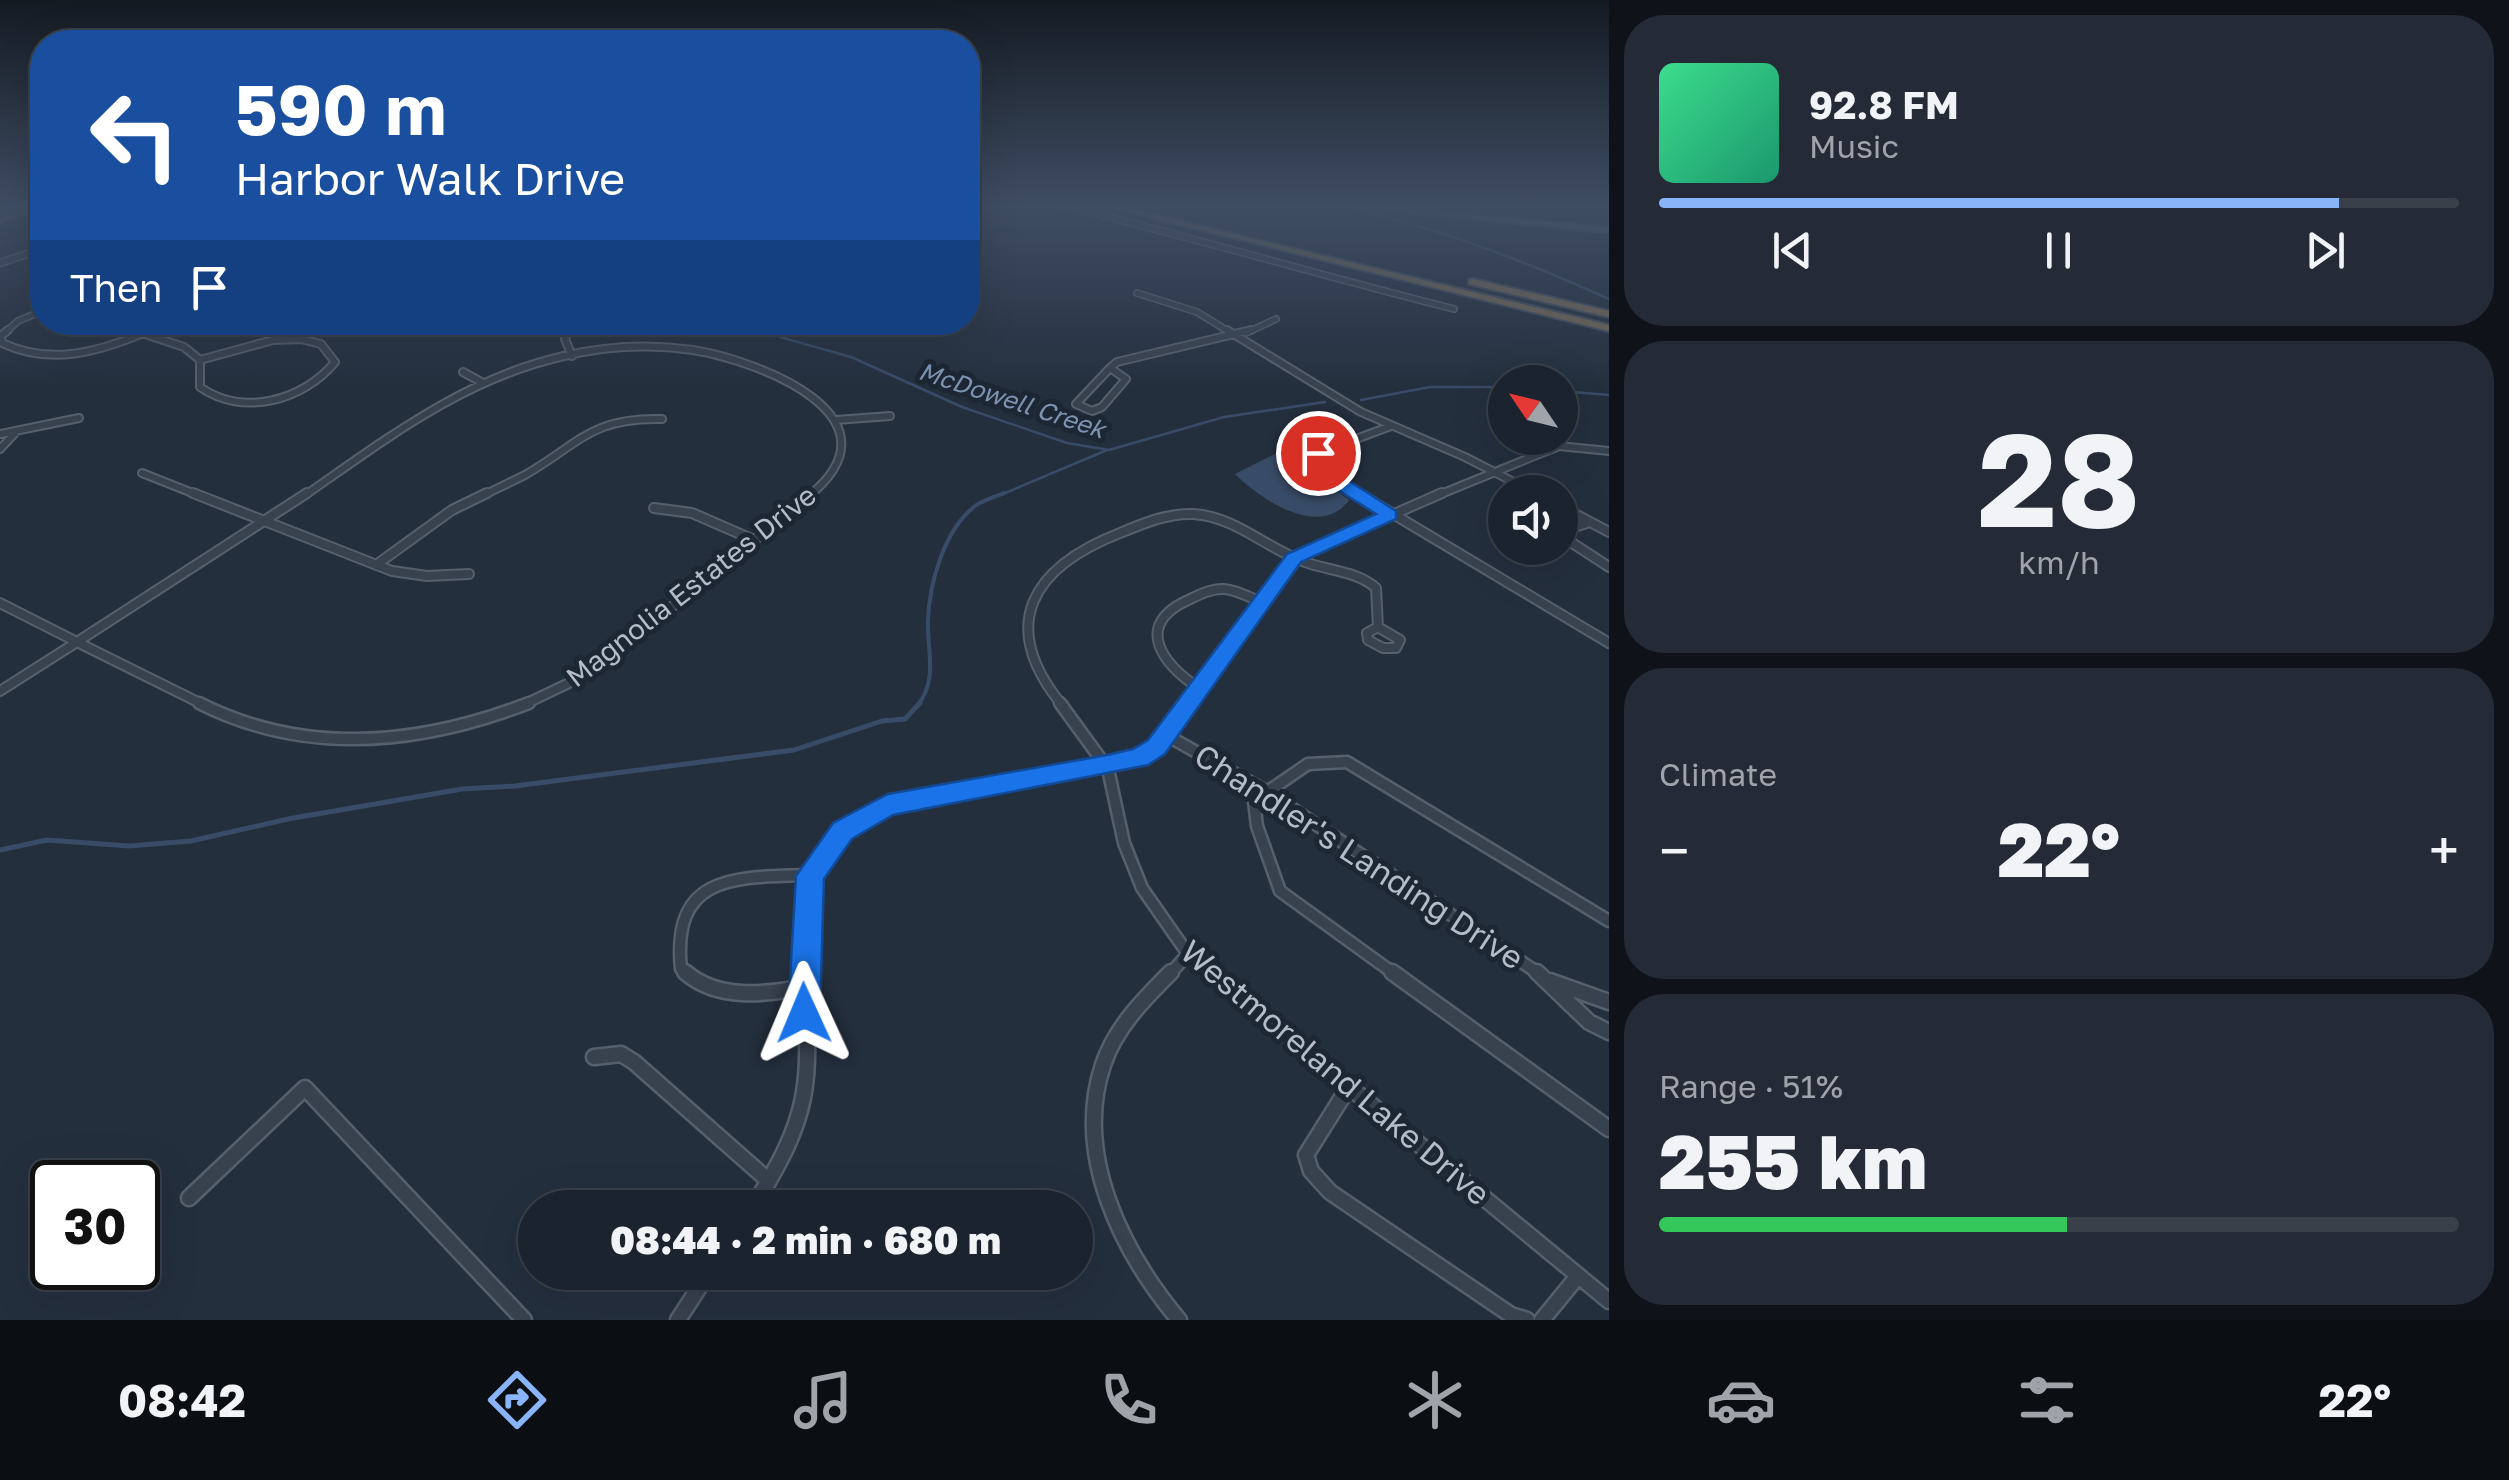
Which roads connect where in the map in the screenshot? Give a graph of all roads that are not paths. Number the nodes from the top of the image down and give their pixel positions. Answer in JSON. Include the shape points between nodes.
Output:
{"nodes":[{"id":1,"x":1289,"y":267,"type":"edge"},
{"id":2,"x":1367,"y":267,"type":"edge"},
{"id":3,"x":1374,"y":267,"type":"edge"},
{"id":4,"x":1376,"y":267,"type":"edge"},
{"id":5,"x":1388,"y":267,"type":"edge"},
{"id":6,"x":1395,"y":267,"type":"edge"},
{"id":7,"x":1386,"y":269,"type":"junction"},
{"id":8,"x":1137,"y":293,"type":"dead end"},
{"id":9,"x":1454,"y":309,"type":"dead end"},
{"id":10,"x":30,"y":317,"type":"edge"},
{"id":11,"x":1276,"y":320,"type":"dead end"},
{"id":12,"x":1609,"y":321,"type":"edge"},
{"id":13,"x":139,"y":335,"type":"edge"},
{"id":14,"x":145,"y":335,"type":"edge"},
{"id":15,"x":164,"y":335,"type":"edge"},
{"id":16,"x":566,"y":335,"type":"edge"},
{"id":17,"x":1238,"y":336,"type":"junction"},
{"id":18,"x":162,"y":339,"type":"junction"},
{"id":19,"x":572,"y":356,"type":"junction"},
{"id":20,"x":200,"y":360,"type":"junction"},
{"id":21,"x":1110,"y":368,"type":"junction"},
{"id":22,"x":463,"y":372,"type":"dead end"},
{"id":23,"x":483,"y":383,"type":"junction"},
{"id":24,"x":890,"y":416,"type":"dead end"},
{"id":25,"x":80,"y":418,"type":"dead end"},
{"id":26,"x":662,"y":418,"type":"dead end"},
{"id":27,"x":836,"y":420,"type":"junction"},
{"id":28,"x":1391,"y":426,"type":"junction"},
{"id":29,"x":16,"y":431,"type":"junction"},
{"id":30,"x":0,"y":434,"type":"edge"},
{"id":31,"x":0,"y":449,"type":"edge"},
{"id":32,"x":1605,"y":450,"type":"edge"},
{"id":33,"x":1494,"y":472,"type":"junction"},
{"id":34,"x":142,"y":473,"type":"dead end"},
{"id":35,"x":1500,"y":475,"type":"edge"},
{"id":36,"x":654,"y":508,"type":"dead end"},
{"id":37,"x":1390,"y":515,"type":"junction"},
{"id":38,"x":1578,"y":516,"type":"edge"},
{"id":39,"x":266,"y":522,"type":"junction"},
{"id":40,"x":1590,"y":522,"type":"junction"},
{"id":41,"x":1609,"y":532,"type":"edge"},
{"id":42,"x":754,"y":540,"type":"junction"},
{"id":43,"x":1294,"y":558,"type":"junction"},
{"id":44,"x":376,"y":565,"type":"junction"},
{"id":45,"x":1609,"y":567,"type":"edge"},
{"id":46,"x":469,"y":574,"type":"dead end"},
{"id":47,"x":1261,"y":602,"type":"junction"},
{"id":48,"x":0,"y":603,"type":"edge"},
{"id":49,"x":1378,"y":626,"type":"dead end"},
{"id":50,"x":77,"y":642,"type":"junction"},
{"id":51,"x":1609,"y":643,"type":"edge"},
{"id":52,"x":1200,"y":688,"type":"junction"},
{"id":53,"x":0,"y":691,"type":"edge"},
{"id":54,"x":1166,"y":734,"type":"junction"},
{"id":55,"x":1107,"y":765,"type":"junction"},
{"id":56,"x":1266,"y":791,"type":"junction"},
{"id":57,"x":810,"y":876,"type":"junction"},
{"id":58,"x":1609,"y":920,"type":"edge"},
{"id":59,"x":1188,"y":954,"type":"junction"},
{"id":60,"x":1550,"y":982,"type":"junction"},
{"id":61,"x":803,"y":986,"type":"junction"},
{"id":62,"x":1609,"y":1002,"type":"edge"},
{"id":63,"x":1609,"y":1032,"type":"edge"},
{"id":64,"x":594,"y":1058,"type":"dead end"},
{"id":65,"x":304,"y":1088,"type":"joint"},
{"id":66,"x":1348,"y":1088,"type":"junction"},
{"id":67,"x":1609,"y":1128,"type":"edge"},
{"id":68,"x":769,"y":1181,"type":"junction"},
{"id":69,"x":763,"y":1190,"type":"edge"},
{"id":70,"x":188,"y":1198,"type":"dead end"},
{"id":71,"x":1578,"y":1276,"type":"junction"},
{"id":72,"x":697,"y":1290,"type":"edge"},
{"id":73,"x":1609,"y":1301,"type":"edge"},
{"id":74,"x":524,"y":1320,"type":"edge"},
{"id":75,"x":678,"y":1320,"type":"edge"},
{"id":76,"x":1179,"y":1320,"type":"edge"},
{"id":77,"x":1527,"y":1320,"type":"edge"},
{"id":78,"x":1542,"y":1320,"type":"edge"}],
"edges":[{"from":1,"to":9,"type":"street"},
{"from":2,"to":12,"type":"highway"},
{"from":3,"to":7,"type":"highway"},
{"from":4,"to":7,"type":"highway"},
{"from":5,"to":12,"type":"highway"},
{"from":6,"to":12,"type":"highway"},
{"from":7,"to":12,"type":"highway"},
{"from":8,"to":17,"type":"street","via":[[1182,305]]},
{"from":10,"to":13,"type":"street","via":[[12,325],[2,343],[29,353],[70,355]]},
{"from":11,"to":17,"type":"street"},
{"from":14,"to":18,"type":"street"},
{"from":15,"to":18,"type":"street"},
{"from":16,"to":19,"type":"street"},
{"from":17,"to":21,"type":"street"},
{"from":17,"to":28,"type":"street"},
{"from":18,"to":20,"type":"street"},
{"from":19,"to":23,"type":"street"},
{"from":19,"to":27,"type":"street","via":[[660,346],[718,352],[813,398]]},
{"from":20,"to":20,"type":"street","via":[[202,390],[244,402],[300,390],[334,362],[321,344],[292,338]]},
{"from":21,"to":21,"type":"street","via":[[1085,394],[1076,404],[1092,411],[1106,402],[1126,378]]},
{"from":22,"to":23,"type":"street"},
{"from":23,"to":39,"type":"street","via":[[432,409]]},
{"from":24,"to":27,"type":"street"},
{"from":25,"to":29,"type":"street"},
{"from":26,"to":44,"type":"street","via":[[590,430],[526,474],[452,510]]},
{"from":27,"to":42,"type":"street","name":"Magnolia Estates Drive","via":[[844,442],[836,470]]},
{"from":28,"to":33,"type":"street"},
{"from":28,"to":37,"type":"street","via":[[1324,450],[1316,463]]},
{"from":29,"to":30,"type":"street"},
{"from":29,"to":31,"type":"street"},
{"from":32,"to":33,"type":"street","via":[[1559,446]]},
{"from":33,"to":35,"type":"street"},
{"from":33,"to":37,"type":"street"},
{"from":34,"to":39,"type":"street"},
{"from":36,"to":42,"type":"street","via":[[692,513]]},
{"from":37,"to":43,"type":"street"},
{"from":37,"to":51,"type":"street"},
{"from":38,"to":40,"type":"street"},
{"from":39,"to":44,"type":"street"},
{"from":39,"to":50,"type":"street"},
{"from":40,"to":41,"type":"street"},
{"from":40,"to":45,"type":"street","via":[[1563,538]]},
{"from":42,"to":50,"type":"street","name":"Magnolia Estates Drive","via":[[570,683],[490,717],[416,735],[340,740],[269,732]]},
{"from":43,"to":47,"type":"street"},
{"from":43,"to":49,"type":"street","name":"Westmoreland Lake Drive","via":[[1376,588]]},
{"from":43,"to":55,"type":"street","name":"Westmoreland Lake Drive","via":[[1222,519],[1188,514],[1107,537],[1068,554],[1048,573],[1028,611],[1030,651]]},
{"from":44,"to":46,"type":"street","via":[[427,576]]},
{"from":47,"to":52,"type":"street"},
{"from":47,"to":52,"type":"street","via":[[1226,589],[1210,591],[1174,604],[1158,621],[1156,645],[1172,670]]},
{"from":48,"to":50,"type":"street","name":"Magnolia Estates Drive"},
{"from":50,"to":53,"type":"street"},
{"from":52,"to":54,"type":"street"},
{"from":54,"to":55,"type":"street","via":[[1139,758]]},
{"from":54,"to":56,"type":"street","name":"Chandler's Landing Drive"},
{"from":55,"to":57,"type":"street","via":[[888,805],[843,831]]},
{"from":55,"to":59,"type":"street","name":"Westmoreland Lake Drive","via":[[1137,882]]},
{"from":56,"to":58,"type":"street","via":[[1293,769],[1327,756],[1347,762]]},
{"from":56,"to":60,"type":"street","name":"Chandler's Landing Drive"},
{"from":56,"to":67,"type":"street","via":[[1254,802],[1257,826],[1280,891]]},
{"from":57,"to":61,"type":"street"},
{"from":57,"to":61,"type":"street","via":[[705,890],[677,923],[681,969],[700,984],[726,992]]},
{"from":59,"to":66,"type":"street","name":"Westmoreland Lake Drive"},
{"from":59,"to":76,"type":"street","via":[[1120,1030],[1092,1112],[1108,1203],[1142,1270]]},
{"from":60,"to":62,"type":"street","name":"Chandler's Landing Drive"},
{"from":60,"to":63,"type":"street","name":"Chandler's Landing Drive","via":[[1589,1022]]},
{"from":61,"to":68,"type":"street","via":[[802,1112]]},
{"from":64,"to":68,"type":"street","via":[[621,1054],[634,1062]]},
{"from":65,"to":70,"type":"street"},
{"from":65,"to":74,"type":"street"},
{"from":66,"to":71,"type":"street","name":"Westmoreland Lake Drive"},
{"from":66,"to":77,"type":"street","via":[[1306,1155],[1306,1167],[1330,1192]]},
{"from":68,"to":69,"type":"street"},
{"from":71,"to":73,"type":"street","name":"Westmoreland Lake Drive"},
{"from":71,"to":78,"type":"street"},
{"from":72,"to":75,"type":"street"}]}
